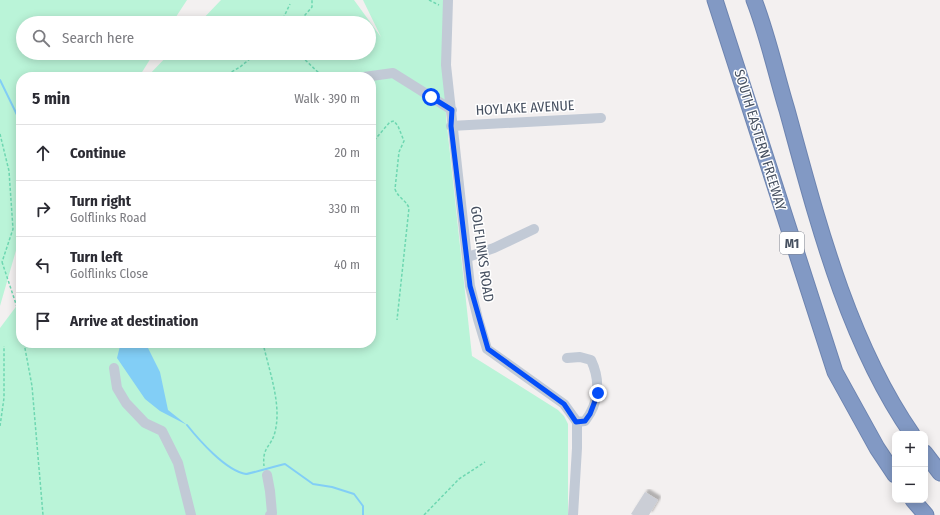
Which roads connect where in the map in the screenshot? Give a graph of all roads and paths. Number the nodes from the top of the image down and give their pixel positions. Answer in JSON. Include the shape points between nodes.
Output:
{"nodes":[{"id":1,"x":312,"y":0,"type":"edge"},
{"id":2,"x":429,"y":0,"type":"edge"},
{"id":3,"x":715,"y":0,"type":"edge"},
{"id":4,"x":754,"y":0,"type":"edge"},
{"id":5,"x":448,"y":3,"type":"edge"},
{"id":6,"x":290,"y":4,"type":"dead end"},
{"id":7,"x":284,"y":16,"type":"edge"},
{"id":8,"x":304,"y":16,"type":"edge"},
{"id":9,"x":248,"y":60,"type":"edge"},
{"id":10,"x":305,"y":60,"type":"edge"},
{"id":11,"x":232,"y":72,"type":"edge"},
{"id":12,"x":318,"y":72,"type":"edge"},
{"id":13,"x":376,"y":76,"type":"edge"},
{"id":14,"x":452,"y":110,"type":"junction"},
{"id":15,"x":601,"y":118,"type":"dead end"},
{"id":16,"x":451,"y":126,"type":"junction"},
{"id":17,"x":0,"y":134,"type":"edge"},
{"id":18,"x":376,"y":138,"type":"edge"},
{"id":19,"x":534,"y":229,"type":"dead end"},
{"id":20,"x":468,"y":257,"type":"junction"},
{"id":21,"x":1,"y":261,"type":"edge"},
{"id":22,"x":16,"y":304,"type":"edge"},
{"id":23,"x":397,"y":320,"type":"dead end"},
{"id":24,"x":4,"y":346,"type":"dead end"},
{"id":25,"x":25,"y":348,"type":"edge"},
{"id":26,"x":264,"y":348,"type":"edge"},
{"id":27,"x":567,"y":358,"type":"dead end"},
{"id":28,"x":114,"y":368,"type":"dead end"},
{"id":29,"x":576,"y":422,"type":"junction"},
{"id":30,"x":0,"y":426,"type":"edge"},
{"id":31,"x":910,"y":431,"type":"edge"},
{"id":32,"x":928,"y":457,"type":"edge"},
{"id":33,"x":485,"y":462,"type":"dead end"},
{"id":34,"x":265,"y":470,"type":"joint"},
{"id":35,"x":892,"y":470,"type":"edge"},
{"id":36,"x":940,"y":472,"type":"edge"},
{"id":37,"x":916,"y":503,"type":"edge"},
{"id":38,"x":43,"y":515,"type":"edge"},
{"id":39,"x":191,"y":515,"type":"edge"},
{"id":40,"x":270,"y":515,"type":"edge"},
{"id":41,"x":424,"y":515,"type":"edge"},
{"id":42,"x":573,"y":515,"type":"edge"},
{"id":43,"x":926,"y":515,"type":"edge"}],
"edges":[{"from":1,"to":8,"type":"path","via":[[312,7]]},
{"from":2,"to":5,"type":"path","via":[[437,4]]},
{"from":3,"to":35,"type":"highway","name":"SOUTH EASTERN FREEWAY","number":"M1","via":[[835,372]]},
{"from":4,"to":31,"type":"highway","number":"M1","via":[[804,175],[839,284],[865,352],[882,387]]},
{"from":5,"to":14,"type":"street","name":"GOLFLINKS ROAD","via":[[446,65]]},
{"from":6,"to":7,"type":"path"},
{"from":9,"to":11,"type":"path"},
{"from":10,"to":12,"type":"path"},
{"from":13,"to":14,"type":"street","via":[[393,74]]},
{"from":14,"to":16,"type":"street","name":"GOLFLINKS ROAD"},
{"from":15,"to":16,"type":"street","name":"HOYLAKE AVENUE"},
{"from":16,"to":20,"type":"street","name":"GOLFLINKS ROAD"},
{"from":17,"to":21,"type":"path","via":[[9,172],[13,229]]},
{"from":18,"to":23,"type":"path","via":[[390,122],[394,121],[404,137],[399,152],[396,189],[409,208]]},
{"from":19,"to":20,"type":"street"},
{"from":20,"to":29,"type":"street","name":"GOLFLINKS ROAD","via":[[470,286],[488,349],[564,404]]},
{"from":21,"to":22,"type":"path"},
{"from":24,"to":30,"type":"path","via":[[4,398]]},
{"from":25,"to":38,"type":"path","via":[[32,386]]},
{"from":26,"to":34,"type":"path","via":[[277,407],[275,433],[263,452]]},
{"from":27,"to":29,"type":"street","via":[[580,357],[591,360],[597,372],[598,393],[590,414],[585,421]]},
{"from":28,"to":39,"type":"street","via":[[116,388],[126,403],[145,423],[162,431],[178,463]]},
{"from":29,"to":42,"type":"street"},
{"from":32,"to":36,"type":"highway"},
{"from":33,"to":41,"type":"path","via":[[460,479]]},
{"from":34,"to":40,"type":"street","via":[[270,491]]},
{"from":37,"to":43,"type":"highway"}]}
